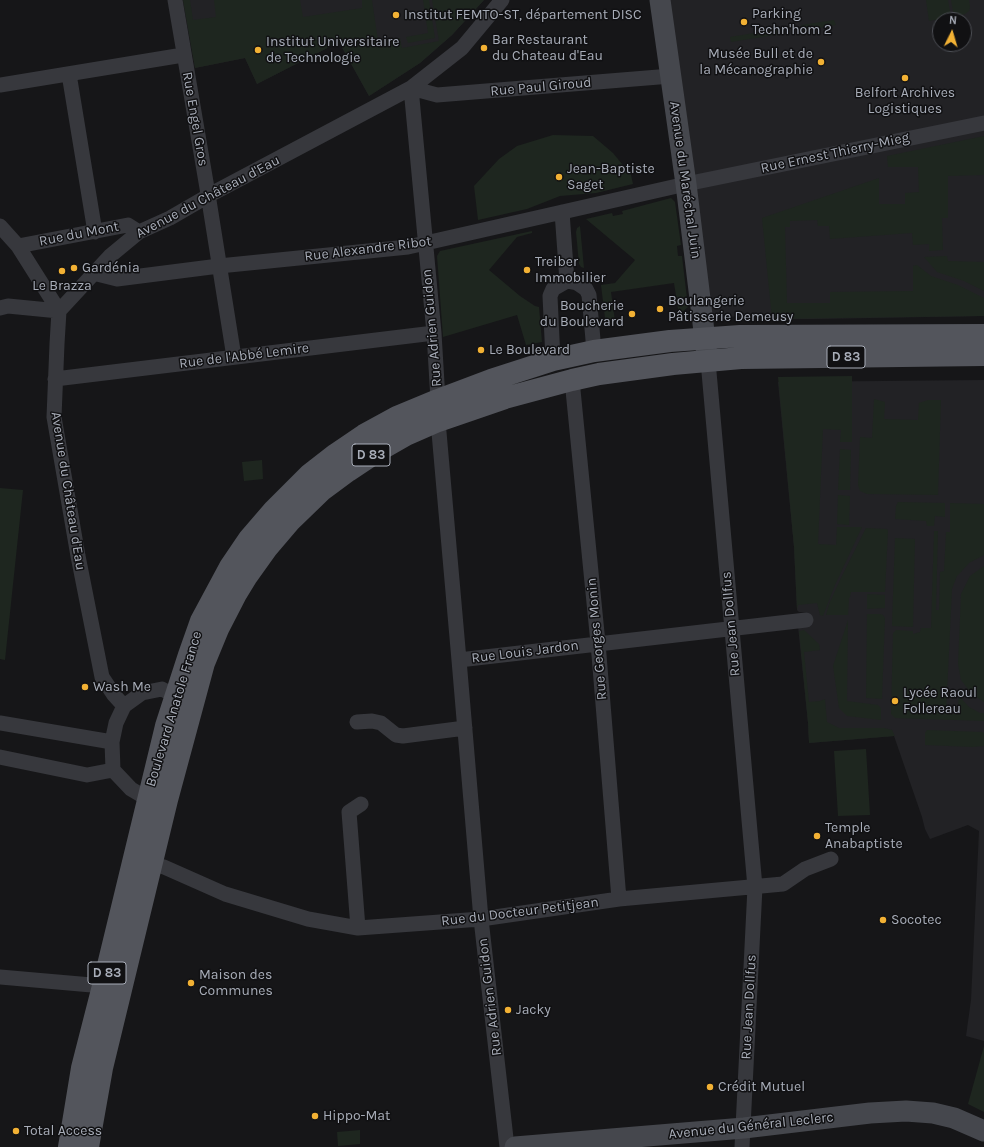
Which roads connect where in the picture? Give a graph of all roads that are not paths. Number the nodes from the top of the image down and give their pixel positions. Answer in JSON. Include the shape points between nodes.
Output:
{"nodes":[{"id":1,"x":175,"y":0,"type":"edge"},
{"id":2,"x":502,"y":0,"type":"edge"},
{"id":3,"x":660,"y":0,"type":"edge"},
{"id":4,"x":183,"y":55,"type":"junction"},
{"id":5,"x":69,"y":74,"type":"junction"},
{"id":6,"x":671,"y":76,"type":"junction"},
{"id":7,"x":0,"y":85,"type":"edge"},
{"id":8,"x":411,"y":88,"type":"junction"},
{"id":9,"x":984,"y":123,"type":"edge"},
{"id":10,"x":686,"y":184,"type":"junction"},
{"id":11,"x":208,"y":196,"type":"junction"},
{"id":12,"x":562,"y":212,"type":"junction"},
{"id":13,"x":0,"y":226,"type":"edge"},
{"id":14,"x":95,"y":232,"type":"junction"},
{"id":15,"x":139,"y":232,"type":"junction"},
{"id":16,"x":425,"y":243,"type":"junction"},
{"id":17,"x":18,"y":246,"type":"junction"},
{"id":18,"x":219,"y":266,"type":"junction"},
{"id":19,"x":93,"y":273,"type":"junction"},
{"id":20,"x":567,"y":281,"type":"junction"},
{"id":21,"x":0,"y":308,"type":"edge"},
{"id":22,"x":59,"y":311,"type":"junction"},
{"id":23,"x":434,"y":333,"type":"junction"},
{"id":24,"x":984,"y":335,"type":"edge"},
{"id":25,"x":705,"y":338,"type":"junction"},
{"id":26,"x":594,"y":351,"type":"junction"},
{"id":27,"x":984,"y":355,"type":"edge"},
{"id":28,"x":234,"y":357,"type":"junction"},
{"id":29,"x":553,"y":360,"type":"junction"},
{"id":30,"x":708,"y":361,"type":"junction"},
{"id":31,"x":55,"y":379,"type":"junction"},
{"id":32,"x":572,"y":380,"type":"junction"},
{"id":33,"x":438,"y":410,"type":"junction"},
{"id":34,"x":806,"y":620,"type":"dead end"},
{"id":35,"x":731,"y":628,"type":"junction"},
{"id":36,"x":598,"y":643,"type":"junction"},
{"id":37,"x":459,"y":660,"type":"junction"},
{"id":38,"x":175,"y":696,"type":"junction"},
{"id":39,"x":124,"y":706,"type":"junction"},
{"id":40,"x":357,"y":722,"type":"dead end"},
{"id":41,"x":0,"y":723,"type":"edge"},
{"id":42,"x":465,"y":728,"type":"junction"},
{"id":43,"x":182,"y":741,"type":"junction"},
{"id":44,"x":112,"y":742,"type":"junction"},
{"id":45,"x":0,"y":757,"type":"edge"},
{"id":46,"x":113,"y":770,"type":"junction"},
{"id":47,"x":158,"y":800,"type":"junction"},
{"id":48,"x":361,"y":804,"type":"dead end"},
{"id":49,"x":831,"y":858,"type":"dead end"},
{"id":50,"x":152,"y":864,"type":"junction"},
{"id":51,"x":755,"y":887,"type":"junction"},
{"id":52,"x":619,"y":899,"type":"junction"},
{"id":53,"x":481,"y":919,"type":"junction"},
{"id":54,"x":358,"y":928,"type":"junction"},
{"id":55,"x":0,"y":977,"type":"edge"},
{"id":56,"x":104,"y":986,"type":"junction"},
{"id":57,"x":984,"y":1131,"type":"edge"},
{"id":58,"x":743,"y":1137,"type":"edge"},
{"id":59,"x":590,"y":1144,"type":"edge"},
{"id":60,"x":69,"y":1147,"type":"edge"},
{"id":61,"x":88,"y":1147,"type":"edge"},
{"id":62,"x":507,"y":1147,"type":"edge"},
{"id":63,"x":515,"y":1147,"type":"edge"}],
"edges":[{"from":1,"to":4,"type":"street","name":"Rue Engel Gros"},
{"from":2,"to":8,"type":"street","name":"Avenue du Château d'Eau","via":[[462,48]]},
{"from":3,"to":6,"type":"street","name":"Avenue du Maréchal Juin"},
{"from":4,"to":5,"type":"street"},
{"from":4,"to":11,"type":"street","name":"Rue Engel Gros"},
{"from":5,"to":7,"type":"street"},
{"from":5,"to":14,"type":"street"},
{"from":6,"to":8,"type":"street","name":"Rue Paul Giroud","via":[[437,95]]},
{"from":6,"to":10,"type":"street","name":"Avenue du Maréchal Juin"},
{"from":8,"to":11,"type":"street","name":"Avenue du Château d'Eau"},
{"from":8,"to":16,"type":"street","name":"Rue Adrien Guidon"},
{"from":9,"to":10,"type":"street","name":"Rue Ernest Thierry-Mieg"},
{"from":10,"to":12,"type":"street","name":"Rue Alexandre Ribot"},
{"from":10,"to":25,"type":"street","name":"Avenue du Maréchal Juin"},
{"from":11,"to":15,"type":"street","name":"Avenue du Château d'Eau"},
{"from":11,"to":18,"type":"street","name":"Rue Engel Gros"},
{"from":12,"to":16,"type":"street","name":"Rue Alexandre Ribot"},
{"from":12,"to":20,"type":"street"},
{"from":13,"to":17,"type":"street"},
{"from":14,"to":15,"type":"street","name":"Rue du Mont","via":[[128,225]]},
{"from":14,"to":17,"type":"street","name":"Rue du Mont"},
{"from":15,"to":19,"type":"street","name":"Avenue du Château d'Eau"},
{"from":16,"to":18,"type":"street","name":"Rue Alexandre Ribot","via":[[408,247]]},
{"from":16,"to":23,"type":"street","name":"Rue Adrien Guidon"},
{"from":17,"to":22,"type":"street"},
{"from":18,"to":19,"type":"street","name":"Rue Alexandre Ribot","via":[[117,279]]},
{"from":18,"to":28,"type":"street","name":"Rue Engel Gros"},
{"from":19,"to":22,"type":"street","name":"Avenue du Château d'Eau"},
{"from":20,"to":26,"type":"street","via":[[577,283],[586,289],[589,295]]},
{"from":20,"to":29,"type":"street","via":[[553,289],[550,296]]},
{"from":21,"to":22,"type":"street","via":[[8,306]]},
{"from":22,"to":31,"type":"street","name":"Avenue du Château d'Eau"},
{"from":23,"to":28,"type":"street","name":"Rue de l'Abbé Lemire"},
{"from":23,"to":33,"type":"street","name":"Rue Adrien Guidon"},
{"from":24,"to":25,"type":"main road","name":"Boulevard Anatole France","number":"D 83"},
{"from":25,"to":26,"type":"main road","name":"Boulevard Anatole France","number":"D 83"},
{"from":25,"to":30,"type":"street","name":"Avenue du Maréchal Juin"},
{"from":26,"to":29,"type":"main road","name":"Boulevard Anatole France","number":"D 83"},
{"from":27,"to":30,"type":"main road","name":"Boulevard Anatole France","number":"D 83","via":[[742,358]]},
{"from":28,"to":31,"type":"street","name":"Rue de l'Abbé Lemire"},
{"from":29,"to":33,"type":"main road","name":"Boulevard Anatole France","number":"D 83","via":[[491,380]]},
{"from":30,"to":32,"type":"main road","name":"Boulevard Anatole France","number":"D 83","via":[[662,365]]},
{"from":30,"to":35,"type":"street","name":"Rue Jean Dollfus"},
{"from":31,"to":39,"type":"street","name":"Avenue du Château d'Eau","via":[[54,416],[102,677]]},
{"from":32,"to":33,"type":"main road","name":"Boulevard Anatole France","number":"D 83","via":[[505,398]]},
{"from":32,"to":36,"type":"street","name":"Rue Georges Monin"},
{"from":33,"to":37,"type":"street","name":"Rue Adrien Guidon"},
{"from":33,"to":38,"type":"main road","name":"Boulevard Anatole France","number":"D 83","via":[[397,417],[364,435],[309,475],[274,510],[249,539],[230,567],[204,616]]},
{"from":33,"to":43,"type":"main road","name":"Boulevard Anatole France","number":"D 83","via":[[316,496],[267,548],[236,594],[218,629],[204,663]]},
{"from":34,"to":35,"type":"street","name":"Rue Louis Jardon"},
{"from":35,"to":36,"type":"street","name":"Rue Louis Jardon"},
{"from":35,"to":51,"type":"street","name":"Rue Jean Dollfus"},
{"from":36,"to":37,"type":"street","name":"Rue Louis Jardon"},
{"from":36,"to":52,"type":"street","name":"Rue Georges Monin"},
{"from":37,"to":42,"type":"street","name":"Rue Adrien Guidon"},
{"from":38,"to":39,"type":"street","via":[[162,689],[142,693]]},
{"from":38,"to":43,"type":"street","via":[[180,701]]},
{"from":38,"to":47,"type":"main road","name":"Boulevard Anatole France","number":"D 83"},
{"from":39,"to":44,"type":"street","via":[[116,723]]},
{"from":40,"to":42,"type":"street","via":[[376,722],[396,735],[403,736]]},
{"from":41,"to":44,"type":"street"},
{"from":42,"to":53,"type":"street","name":"Rue Adrien Guidon"},
{"from":43,"to":47,"type":"main road","name":"Boulevard Anatole France","number":"D 83"},
{"from":44,"to":46,"type":"street"},
{"from":45,"to":46,"type":"street","via":[[87,776]]},
{"from":46,"to":47,"type":"street","via":[[131,789]]},
{"from":47,"to":50,"type":"main road","name":"Boulevard Anatole France","number":"D 83"},
{"from":47,"to":56,"type":"main road","name":"Boulevard Anatole France","number":"D 83"},
{"from":48,"to":54,"type":"street","via":[[349,812]]},
{"from":49,"to":51,"type":"street","via":[[805,869],[783,884]]},
{"from":50,"to":54,"type":"street","name":"Rue du Docteur Petitjean","via":[[225,894],[308,919]]},
{"from":50,"to":61,"type":"main road","name":"Boulevard Anatole France","number":"D 83","via":[[102,1068]]},
{"from":51,"to":52,"type":"street","name":"Rue du Docteur Petitjean"},
{"from":51,"to":58,"type":"street","name":"Rue Jean Dollfus"},
{"from":52,"to":53,"type":"street","name":"Rue du Docteur Petitjean"},
{"from":53,"to":54,"type":"street","name":"Rue du Docteur Petitjean"},
{"from":53,"to":62,"type":"street","name":"Rue Adrien Guidon"},
{"from":55,"to":56,"type":"street"},
{"from":56,"to":60,"type":"main road","name":"Boulevard Anatole France","number":"D 83","via":[[82,1068]]},
{"from":57,"to":58,"type":"street","name":"Avenue du Général Leclerc","via":[[954,1118],[934,1113],[906,1111],[870,1114]]},
{"from":58,"to":59,"type":"street","name":"Avenue du Général Leclerc"},
{"from":59,"to":63,"type":"street","name":"Avenue du Général Leclerc"}]}
